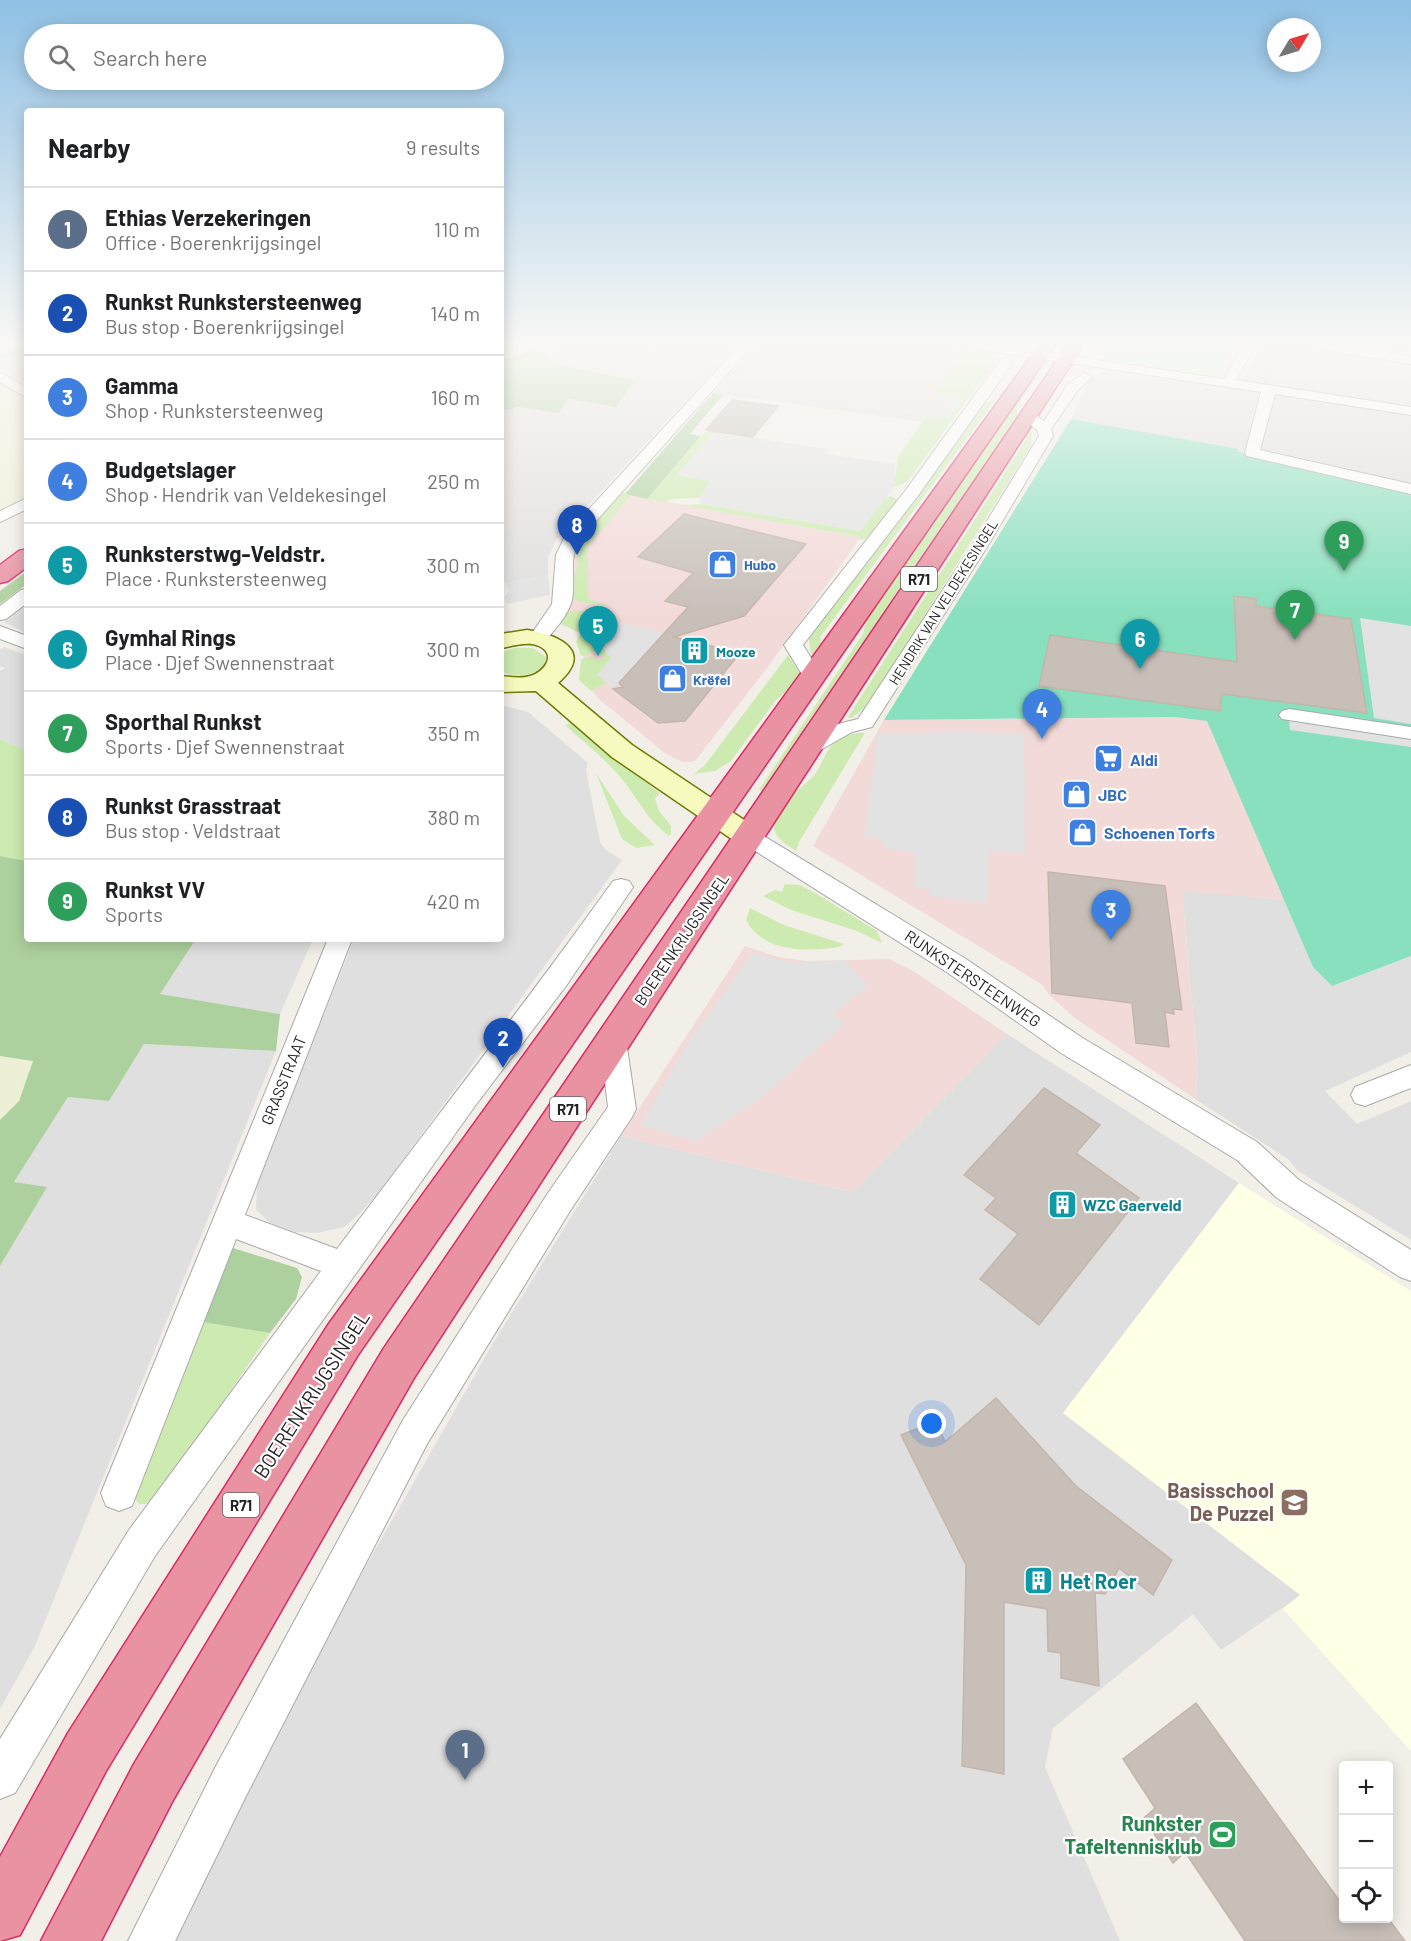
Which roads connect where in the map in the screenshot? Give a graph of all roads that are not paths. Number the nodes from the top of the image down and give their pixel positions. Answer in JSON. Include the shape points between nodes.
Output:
{"nodes":[{"id":1,"x":666,"y":435,"type":"edge"},
{"id":2,"x":953,"y":435,"type":"edge"},
{"id":3,"x":984,"y":435,"type":"edge"},
{"id":4,"x":1026,"y":435,"type":"edge"},
{"id":5,"x":1045,"y":435,"type":"edge"},
{"id":6,"x":1256,"y":435,"type":"edge"},
{"id":7,"x":1411,"y":489,"type":"edge"},
{"id":8,"x":24,"y":505,"type":"edge"},
{"id":9,"x":0,"y":517,"type":"edge"},
{"id":10,"x":24,"y":536,"type":"edge"},
{"id":11,"x":0,"y":553,"type":"edge"},
{"id":12,"x":24,"y":558,"type":"edge"},
{"id":13,"x":0,"y":576,"type":"edge"},
{"id":14,"x":24,"y":596,"type":"edge"},
{"id":15,"x":0,"y":615,"type":"edge"},
{"id":16,"x":0,"y":632,"type":"edge"},
{"id":17,"x":504,"y":635,"type":"edge"},
{"id":18,"x":537,"y":639,"type":"junction"},
{"id":19,"x":24,"y":642,"type":"edge"},
{"id":20,"x":813,"y":677,"type":"junction"},
{"id":21,"x":540,"y":681,"type":"junction"},
{"id":22,"x":504,"y":684,"type":"edge"},
{"id":23,"x":1289,"y":715,"type":"dead end"},
{"id":24,"x":1411,"y":733,"type":"edge"},
{"id":25,"x":810,"y":747,"type":"junction"},
{"id":26,"x":715,"y":816,"type":"junction"},
{"id":27,"x":749,"y":837,"type":"junction"},
{"id":28,"x":621,"y":886,"type":"dead end"},
{"id":29,"x":637,"y":925,"type":"junction"},
{"id":30,"x":339,"y":942,"type":"edge"},
{"id":31,"x":557,"y":979,"type":"junction"},
{"id":32,"x":613,"y":1041,"type":"junction"},
{"id":33,"x":1411,"y":1076,"type":"edge"},
{"id":34,"x":1365,"y":1095,"type":"dead end"},
{"id":35,"x":226,"y":1222,"type":"junction"},
{"id":36,"x":343,"y":1264,"type":"junction"},
{"id":37,"x":1411,"y":1267,"type":"edge"},
{"id":38,"x":119,"y":1493,"type":"dead end"},
{"id":39,"x":0,"y":1778,"type":"edge"},
{"id":40,"x":0,"y":1915,"type":"edge"},
{"id":41,"x":70,"y":1941,"type":"edge"},
{"id":42,"x":152,"y":1941,"type":"edge"}],
"edges":[{"from":1,"to":18,"type":"street","via":[[572,538],[563,555],[561,604]]},
{"from":2,"to":20,"type":"street","via":[[793,645]]},
{"from":3,"to":20,"type":"highway","number":"R71"},
{"from":4,"to":25,"type":"highway","name":"HENDRIK VAN VELDEKESINGEL","number":"R71"},
{"from":5,"to":25,"type":"street","name":"HENDRIK VAN VELDEKESINGEL","via":[[865,723],[845,728]]},
{"from":6,"to":7,"type":"street","via":[[1252,453]]},
{"from":8,"to":9,"type":"street"},
{"from":10,"to":11,"type":"highway"},
{"from":12,"to":13,"type":"highway"},
{"from":14,"to":15,"type":"street"},
{"from":16,"to":19,"type":"street"},
{"from":17,"to":18,"type":"street"},
{"from":18,"to":21,"type":"street","via":[[553,644],[564,660],[555,674]]},
{"from":20,"to":26,"type":"highway","number":"R71"},
{"from":21,"to":22,"type":"street"},
{"from":21,"to":26,"type":"street","name":"RUNKSTERSTEENWEG","via":[[622,751]]},
{"from":23,"to":24,"type":"street"},
{"from":25,"to":27,"type":"highway","name":"HENDRIK VAN VELDEKESINGEL","number":"R71"},
{"from":26,"to":27,"type":"street","name":"RUNKSTERSTEENWEG"},
{"from":26,"to":29,"type":"highway","name":"BOERENKRIJGSINGEL","number":"R71"},
{"from":27,"to":32,"type":"highway","name":"BOERENKRIJGSINGEL","number":"R71"},
{"from":27,"to":37,"type":"street","name":"RUNKSTERSTEENWEG","via":[[957,966],[1071,1045],[1247,1151],[1288,1189]]},
{"from":28,"to":31,"type":"street","name":"BOERENKRIJGSINGEL"},
{"from":29,"to":31,"type":"street","name":"BOERENKRIJGSINGEL"},
{"from":29,"to":40,"type":"highway","name":"BOERENKRIJGSINGEL","number":"R71","via":[[343,1340],[87,1752]]},
{"from":30,"to":35,"type":"street","name":"GRASSTRAAT"},
{"from":31,"to":36,"type":"street","name":"BOERENKRIJGSINGEL"},
{"from":32,"to":41,"type":"highway","name":"BOERENKRIJGSINGEL","number":"R71","via":[[399,1363],[153,1783]]},
{"from":32,"to":42,"type":"street","via":[[622,1108],[414,1432]]},
{"from":33,"to":34,"type":"street"},
{"from":35,"to":36,"type":"street"},
{"from":35,"to":38,"type":"street","name":"GRASSTRAAT"},
{"from":36,"to":39,"type":"street","name":"BOERENKRIJGSINGEL","via":[[142,1543]]}]}
